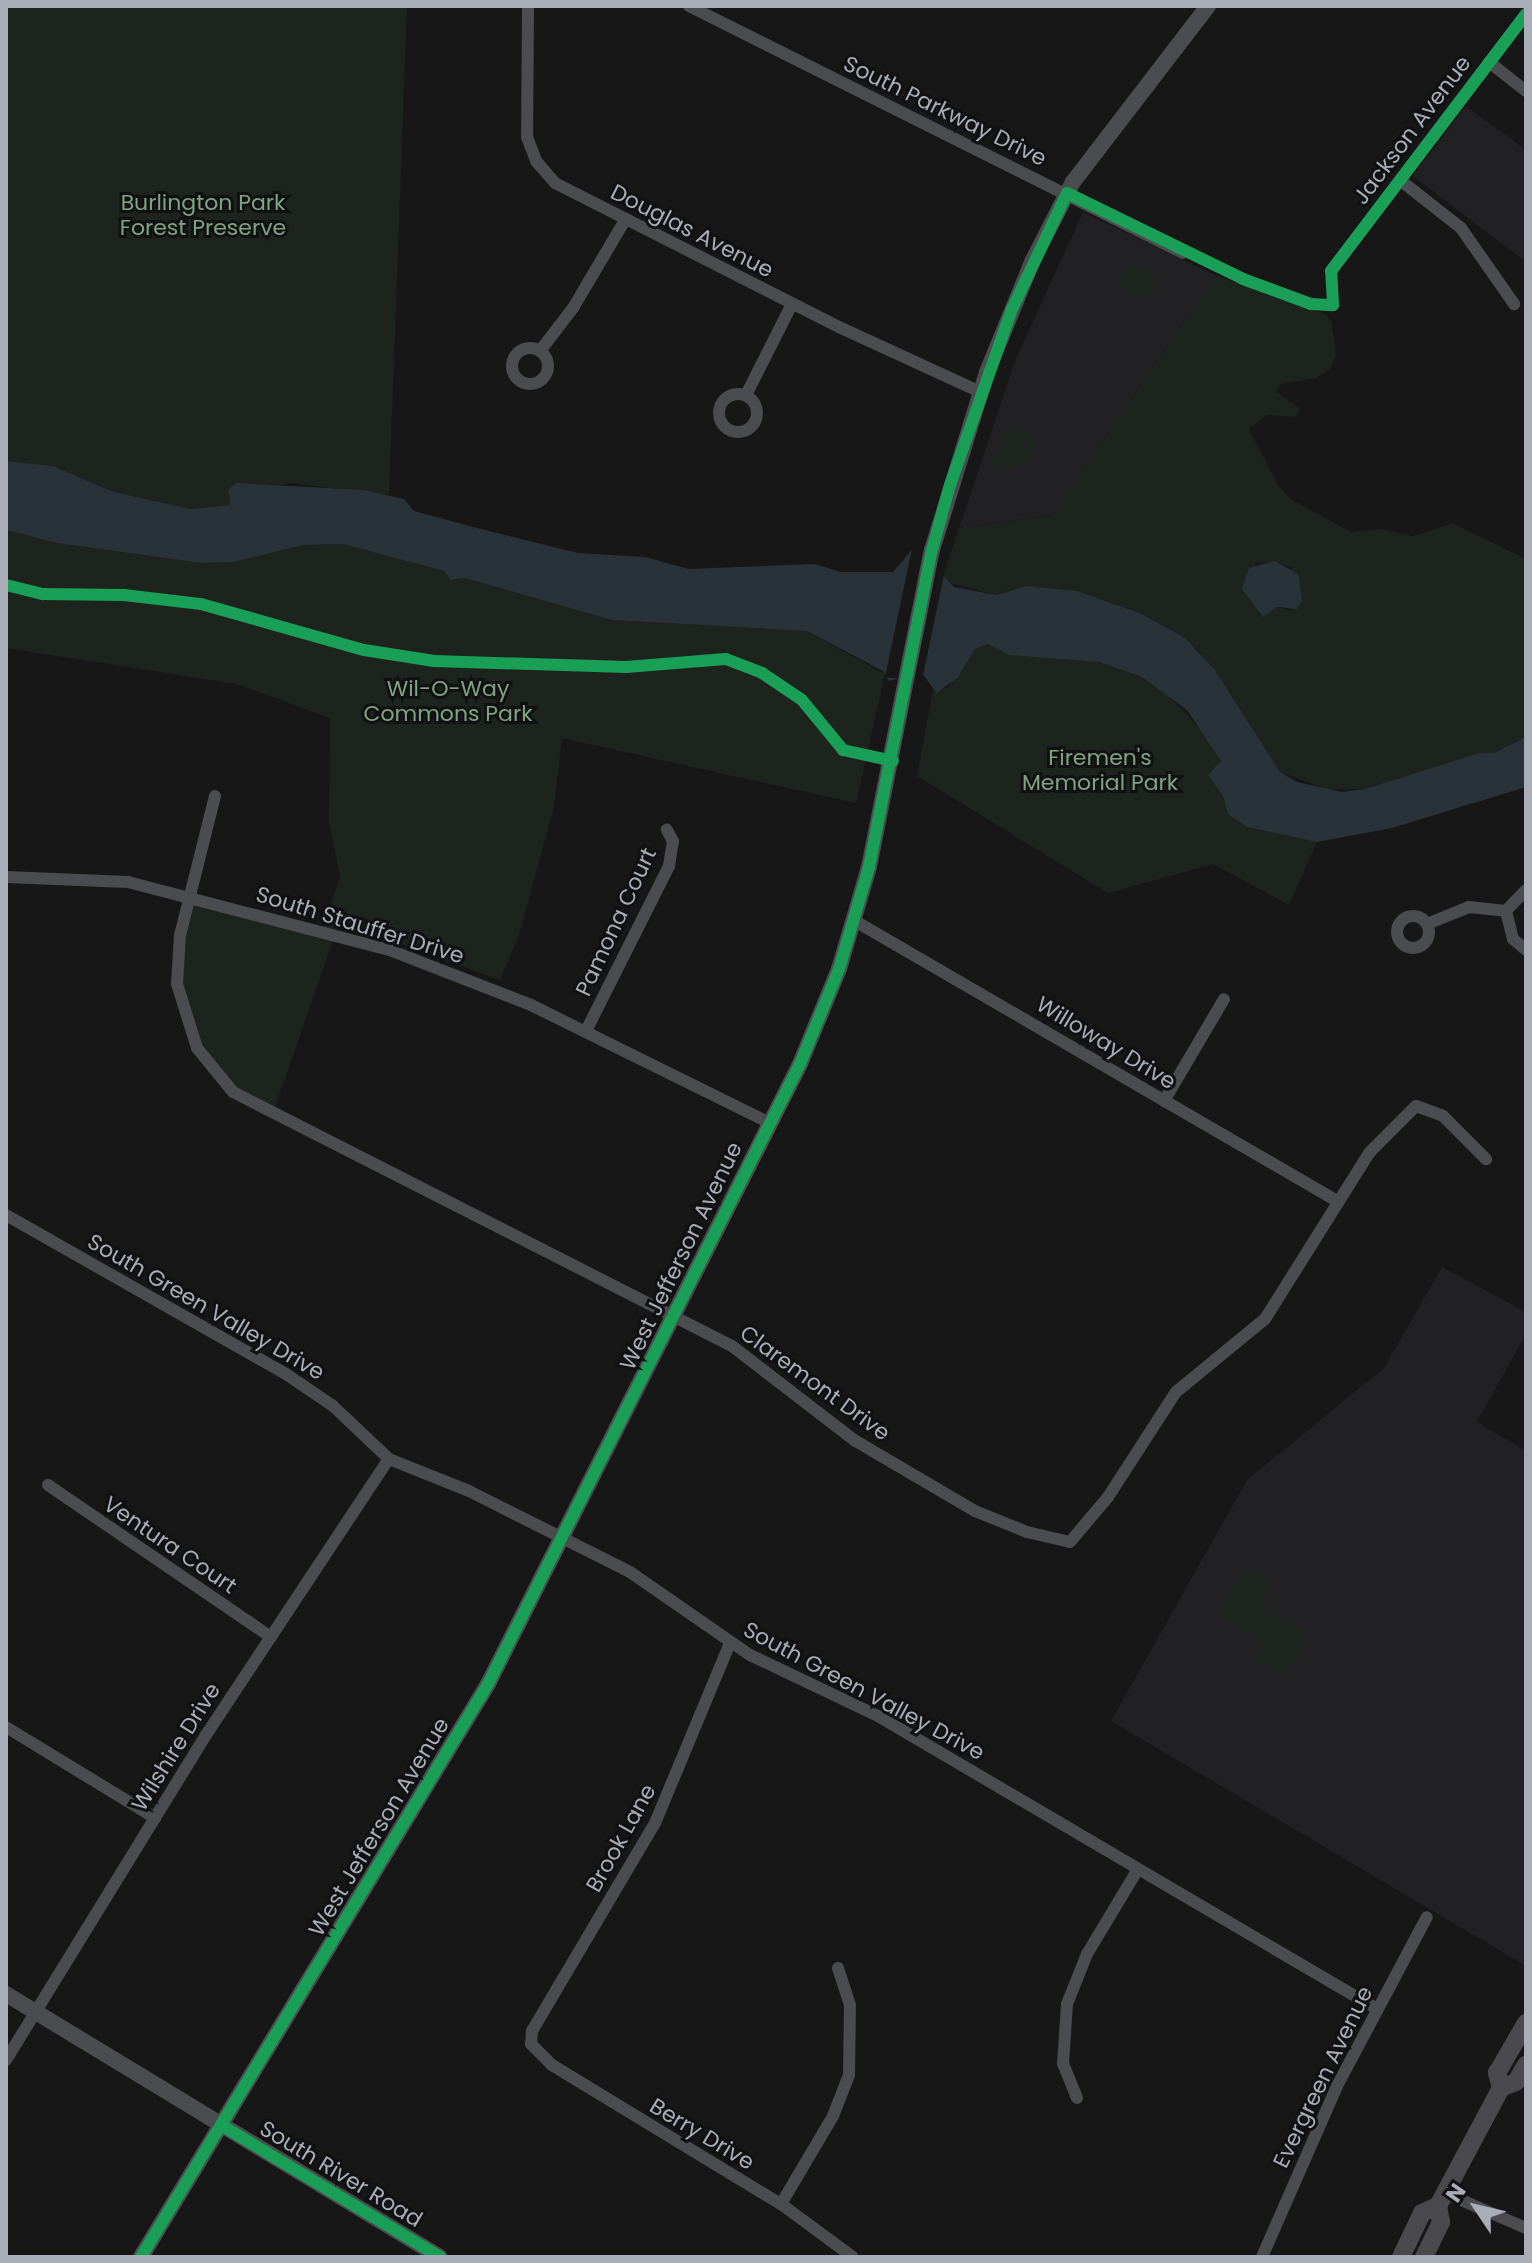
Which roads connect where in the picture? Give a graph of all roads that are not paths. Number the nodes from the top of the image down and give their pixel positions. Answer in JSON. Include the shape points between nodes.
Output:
{"nodes":[{"id":1,"x":528,"y":6,"type":"edge"},
{"id":2,"x":689,"y":6,"type":"edge"},
{"id":3,"x":1208,"y":6,"type":"edge"},
{"id":4,"x":1526,"y":14,"type":"edge"},
{"id":5,"x":1489,"y":62,"type":"junction"},
{"id":6,"x":1526,"y":91,"type":"edge"},
{"id":7,"x":1400,"y":180,"type":"junction"},
{"id":8,"x":1067,"y":193,"type":"junction"},
{"id":9,"x":625,"y":220,"type":"junction"},
{"id":10,"x":1183,"y":253,"type":"dead end"},
{"id":11,"x":1331,"y":271,"type":"dead end"},
{"id":12,"x":792,"y":304,"type":"junction"},
{"id":13,"x":1514,"y":304,"type":"dead end"},
{"id":14,"x":540,"y":351,"type":"dead end"},
{"id":15,"x":980,"y":392,"type":"junction"},
{"id":16,"x":746,"y":395,"type":"dead end"},
{"id":17,"x":215,"y":796,"type":"dead end"},
{"id":18,"x":667,"y":830,"type":"dead end"},
{"id":19,"x":6,"y":877,"type":"edge"},
{"id":20,"x":1526,"y":890,"type":"edge"},
{"id":21,"x":189,"y":896,"type":"junction"},
{"id":22,"x":1506,"y":911,"type":"junction"},
{"id":23,"x":855,"y":921,"type":"junction"},
{"id":24,"x":1427,"y":924,"type":"dead end"},
{"id":25,"x":1526,"y":950,"type":"edge"},
{"id":26,"x":1224,"y":999,"type":"dead end"},
{"id":27,"x":586,"y":1031,"type":"junction"},
{"id":28,"x":1164,"y":1101,"type":"junction"},
{"id":29,"x":770,"y":1123,"type":"junction"},
{"id":30,"x":1486,"y":1159,"type":"dead end"},
{"id":31,"x":1337,"y":1201,"type":"junction"},
{"id":32,"x":6,"y":1215,"type":"edge"},
{"id":33,"x":673,"y":1317,"type":"junction"},
{"id":34,"x":389,"y":1459,"type":"junction"},
{"id":35,"x":48,"y":1485,"type":"dead end"},
{"id":36,"x":564,"y":1537,"type":"junction"},
{"id":37,"x":271,"y":1637,"type":"junction"},
{"id":38,"x":730,"y":1643,"type":"junction"},
{"id":39,"x":6,"y":1727,"type":"edge"},
{"id":40,"x":155,"y":1818,"type":"junction"},
{"id":41,"x":1138,"y":1869,"type":"junction"},
{"id":42,"x":1427,"y":1917,"type":"dead end"},
{"id":43,"x":838,"y":1968,"type":"dead end"},
{"id":44,"x":6,"y":1994,"type":"edge"},
{"id":45,"x":1377,"y":2009,"type":"junction"},
{"id":46,"x":35,"y":2011,"type":"junction"},
{"id":47,"x":1526,"y":2023,"type":"edge"},
{"id":48,"x":531,"y":2044,"type":"joint"},
{"id":49,"x":6,"y":2060,"type":"edge"},
{"id":50,"x":1526,"y":2065,"type":"edge"},
{"id":51,"x":1501,"y":2088,"type":"junction"},
{"id":52,"x":1077,"y":2098,"type":"dead end"},
{"id":53,"x":221,"y":2125,"type":"junction"},
{"id":54,"x":1442,"y":2199,"type":"junction"},
{"id":55,"x":781,"y":2204,"type":"junction"},
{"id":56,"x":1526,"y":2228,"type":"edge"},
{"id":57,"x":141,"y":2257,"type":"edge"},
{"id":58,"x":440,"y":2257,"type":"edge"},
{"id":59,"x":853,"y":2257,"type":"edge"},
{"id":60,"x":1262,"y":2257,"type":"edge"},
{"id":61,"x":1401,"y":2257,"type":"edge"},
{"id":62,"x":1424,"y":2257,"type":"edge"}],
"edges":[{"from":1,"to":9,"type":"street","name":"Douglas Avenue","via":[[526,120],[536,161],[562,188]]},
{"from":2,"to":8,"type":"street","name":"South Parkway Drive"},
{"from":3,"to":8,"type":"street","name":"West Jefferson Avenue"},
{"from":4,"to":5,"type":"street","name":"Jackson Avenue"},
{"from":5,"to":6,"type":"street"},
{"from":5,"to":7,"type":"street","name":"Jackson Avenue"},
{"from":7,"to":11,"type":"street","name":"Jackson Avenue"},
{"from":7,"to":13,"type":"street","via":[[1461,228]]},
{"from":8,"to":10,"type":"street","name":"South Parkway Drive"},
{"from":8,"to":15,"type":"street","name":"West Jefferson Avenue"},
{"from":9,"to":12,"type":"street","name":"Douglas Avenue"},
{"from":9,"to":14,"type":"street"},
{"from":12,"to":15,"type":"street","name":"Douglas Avenue"},
{"from":12,"to":16,"type":"street"},
{"from":15,"to":23,"type":"street","name":"West Jefferson Avenue","via":[[932,550],[893,761]]},
{"from":17,"to":21,"type":"street","name":"Claremont Drive"},
{"from":18,"to":27,"type":"street","name":"Pamona Court","via":[[673,841],[669,866]]},
{"from":19,"to":21,"type":"street","name":"South Stauffer Drive","via":[[128,882]]},
{"from":20,"to":22,"type":"street"},
{"from":21,"to":27,"type":"street","name":"South Stauffer Drive","via":[[392,951],[496,989]]},
{"from":21,"to":33,"type":"street","name":"Claremont Drive","via":[[176,957],[178,998],[197,1048],[233,1092]]},
{"from":22,"to":24,"type":"street","via":[[1469,907]]},
{"from":22,"to":25,"type":"street","via":[[1513,939]]},
{"from":23,"to":28,"type":"street","name":"Willoway Drive"},
{"from":23,"to":29,"type":"street","name":"West Jefferson Avenue","via":[[820,1018]]},
{"from":26,"to":28,"type":"street"},
{"from":27,"to":29,"type":"street","name":"South Stauffer Drive"},
{"from":28,"to":31,"type":"street","name":"Willoway Drive"},
{"from":29,"to":33,"type":"street","name":"West Jefferson Avenue"},
{"from":30,"to":31,"type":"street","name":"Claremont Drive","via":[[1443,1116],[1416,1106],[1378,1141]]},
{"from":31,"to":33,"type":"street","name":"Claremont Drive","via":[[1265,1319],[1176,1392],[1108,1497],[1070,1542],[1013,1528],[975,1511],[854,1440],[755,1359]]},
{"from":32,"to":34,"type":"street","name":"South Green Valley Drive","via":[[286,1374],[333,1406]]},
{"from":33,"to":36,"type":"street","name":"West Jefferson Avenue"},
{"from":34,"to":36,"type":"street","name":"South Green Valley Drive"},
{"from":34,"to":37,"type":"street","name":"Wilshire Drive"},
{"from":35,"to":37,"type":"street","name":"Ventura Court"},
{"from":36,"to":38,"type":"street","name":"South Green Valley Drive","via":[[653,1586]]},
{"from":36,"to":53,"type":"street","name":"West Jefferson Avenue","via":[[488,1684]]},
{"from":37,"to":40,"type":"street","name":"Wilshire Drive"},
{"from":38,"to":41,"type":"street","name":"South Green Valley Drive","via":[[878,1716]]},
{"from":38,"to":48,"type":"street","name":"Brook Lane","via":[[655,1823],[532,2031]]},
{"from":39,"to":40,"type":"street"},
{"from":40,"to":46,"type":"street","name":"Wilshire Drive"},
{"from":41,"to":45,"type":"street","name":"South Green Valley Drive"},
{"from":41,"to":52,"type":"street","via":[[1087,1954],[1067,2004],[1063,2064]]},
{"from":42,"to":45,"type":"street","name":"Evergreen Avenue"},
{"from":43,"to":55,"type":"street","via":[[850,2005],[849,2075],[833,2116]]},
{"from":44,"to":46,"type":"street","name":"South River Road"},
{"from":45,"to":60,"type":"street","name":"Evergreen Avenue"},
{"from":46,"to":49,"type":"street","name":"Wilshire Drive"},
{"from":46,"to":53,"type":"street","name":"South River Road"},
{"from":47,"to":51,"type":"main road","via":[[1497,2073]]},
{"from":48,"to":55,"type":"street","name":"Berry Drive","via":[[565,2073]]},
{"from":50,"to":51,"type":"main road","via":[[1516,2082]]},
{"from":51,"to":54,"type":"main road"},
{"from":53,"to":57,"type":"street","name":"West Jefferson Avenue"},
{"from":53,"to":58,"type":"street","name":"South River Road"},
{"from":54,"to":56,"type":"street"},
{"from":54,"to":61,"type":"main road","via":[[1422,2213]]},
{"from":54,"to":62,"type":"main road","via":[[1441,2222]]},
{"from":55,"to":59,"type":"street","name":"Berry Drive"}]}
